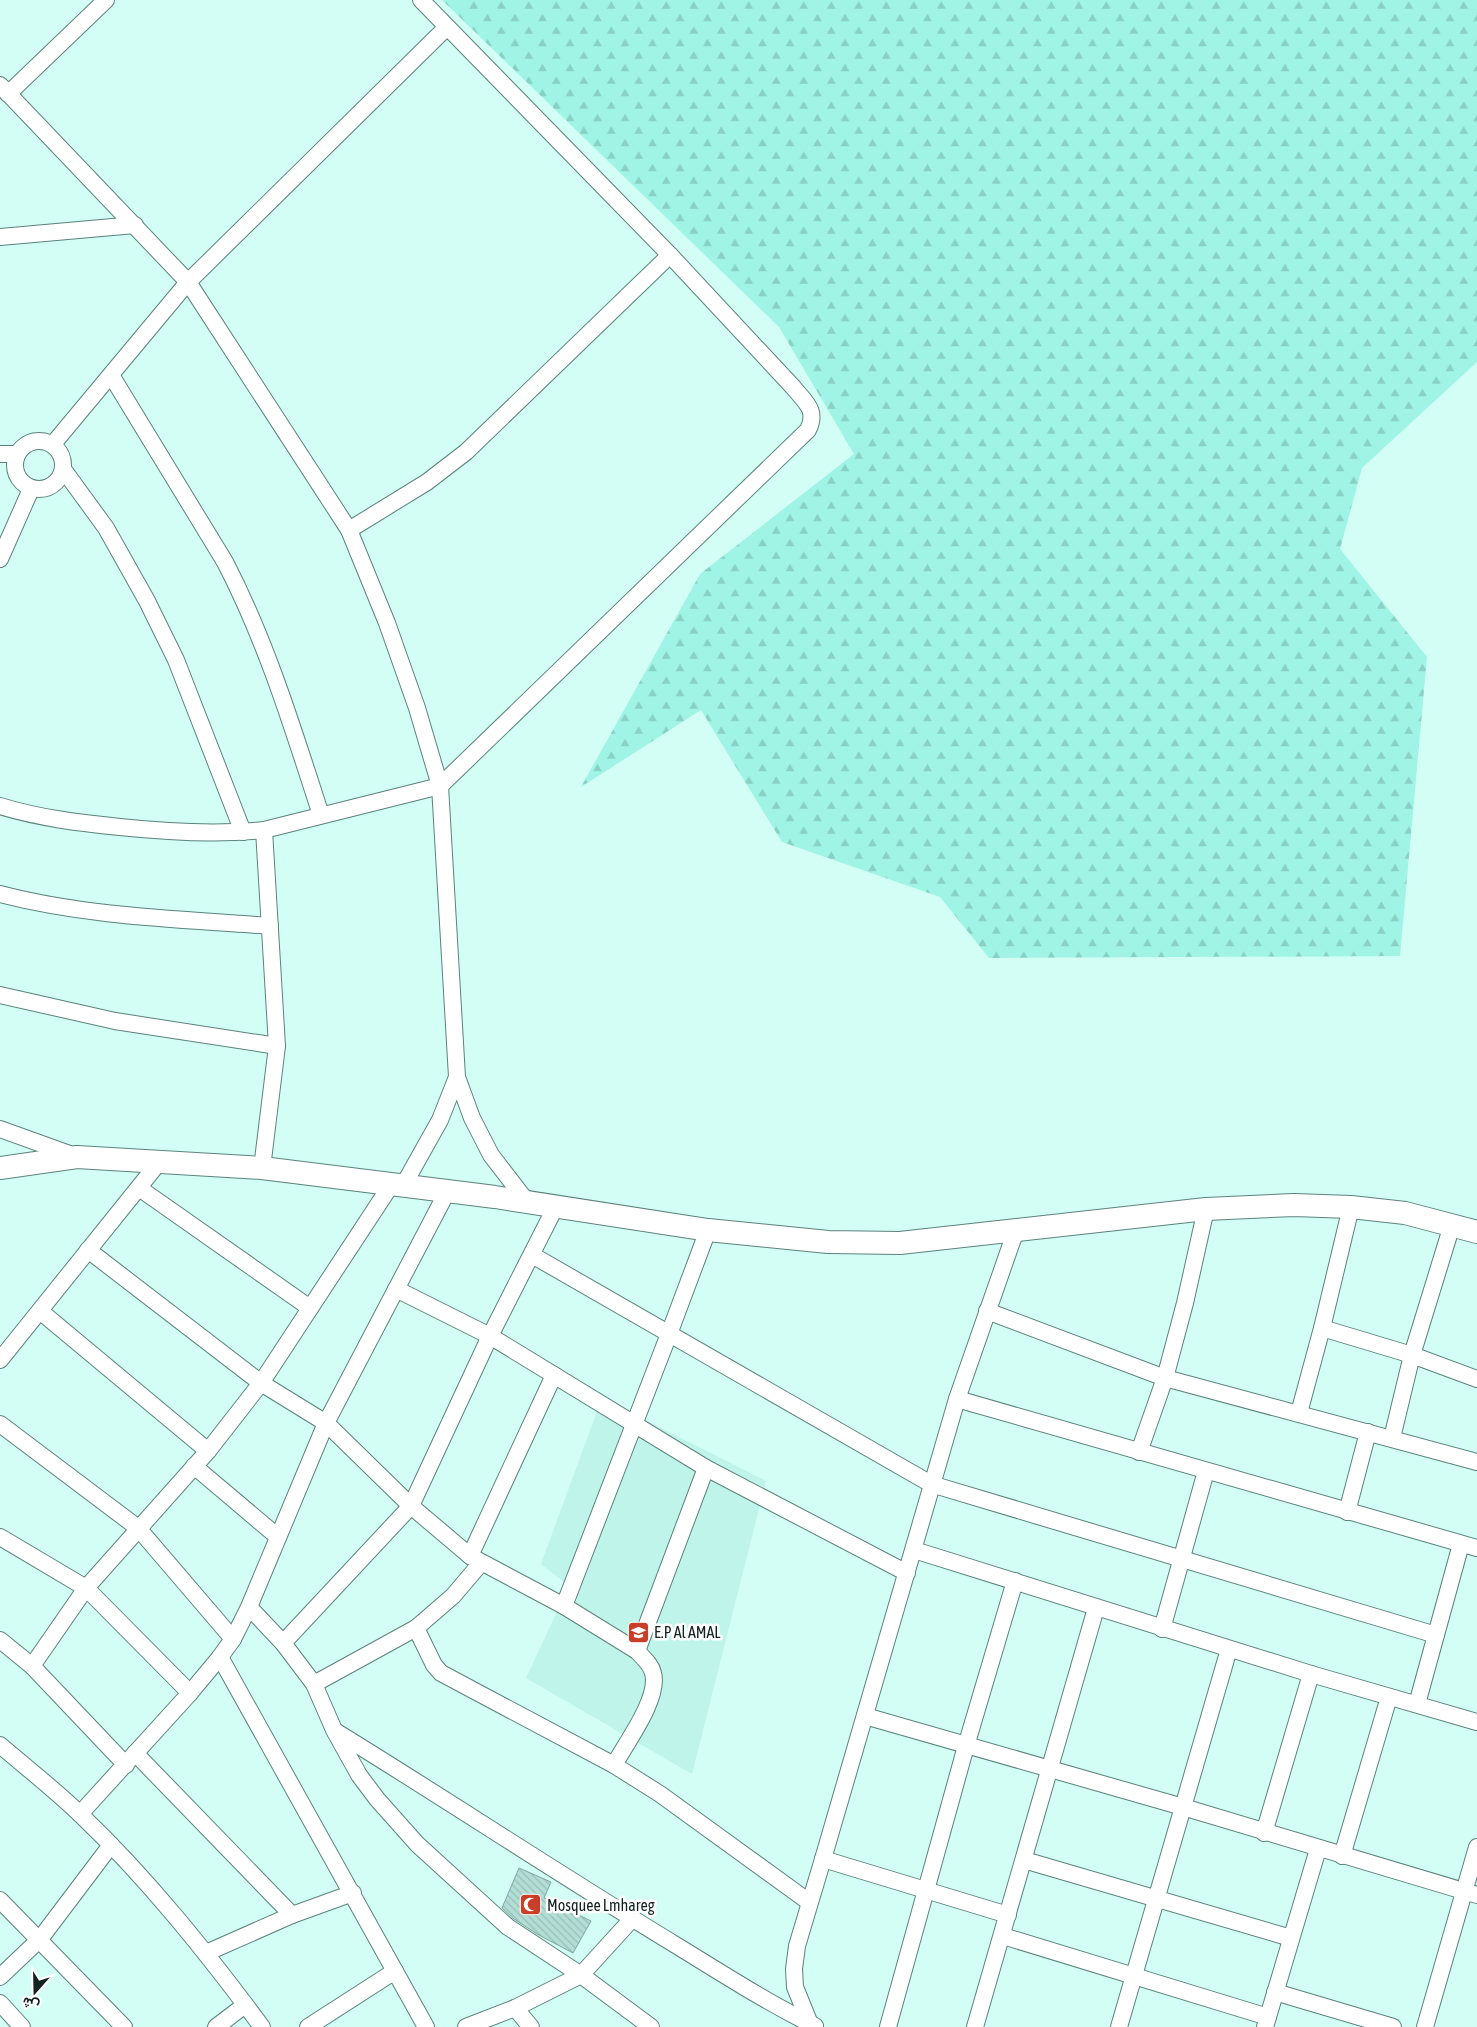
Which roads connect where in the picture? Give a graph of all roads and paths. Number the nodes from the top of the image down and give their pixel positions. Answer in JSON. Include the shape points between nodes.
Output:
{"nodes":[{"id":1,"x":106,"y":0,"type":"edge"},
{"id":2,"x":422,"y":0,"type":"edge"},
{"id":3,"x":447,"y":27,"type":"junction"},
{"id":4,"x":4,"y":90,"type":"edge"},
{"id":5,"x":135,"y":226,"type":"junction"},
{"id":6,"x":0,"y":238,"type":"edge"},
{"id":7,"x":670,"y":255,"type":"junction"},
{"id":8,"x":188,"y":282,"type":"junction"},
{"id":9,"x":111,"y":375,"type":"junction"},
{"id":10,"x":53,"y":444,"type":"junction"},
{"id":11,"x":0,"y":454,"type":"edge"},
{"id":12,"x":17,"y":454,"type":"junction"},
{"id":13,"x":63,"y":469,"type":"junction"},
{"id":14,"x":31,"y":488,"type":"junction"},
{"id":15,"x":348,"y":530,"type":"junction"},
{"id":16,"x":0,"y":559,"type":"edge"},
{"id":17,"x":440,"y":786,"type":"junction"},
{"id":18,"x":0,"y":806,"type":"edge"},
{"id":19,"x":321,"y":815,"type":"junction"},
{"id":20,"x":264,"y":830,"type":"junction"},
{"id":21,"x":243,"y":832,"type":"junction"},
{"id":22,"x":0,"y":894,"type":"edge"},
{"id":23,"x":270,"y":926,"type":"junction"},
{"id":24,"x":0,"y":995,"type":"edge"},
{"id":25,"x":277,"y":1046,"type":"junction"},
{"id":26,"x":457,"y":1077,"type":"junction"},
{"id":27,"x":0,"y":1129,"type":"edge"},
{"id":28,"x":77,"y":1157,"type":"junction"},
{"id":29,"x":160,"y":1161,"type":"junction"},
{"id":30,"x":0,"y":1168,"type":"edge"},
{"id":31,"x":262,"y":1168,"type":"junction"},
{"id":32,"x":397,"y":1186,"type":"junction"},
{"id":33,"x":139,"y":1188,"type":"junction"},
{"id":34,"x":447,"y":1192,"type":"junction"},
{"id":35,"x":528,"y":1203,"type":"junction"},
{"id":36,"x":556,"y":1206,"type":"junction"},
{"id":37,"x":1352,"y":1207,"type":"junction"},
{"id":38,"x":1206,"y":1209,"type":"junction"},
{"id":39,"x":1452,"y":1225,"type":"junction"},
{"id":40,"x":708,"y":1230,"type":"junction"},
{"id":41,"x":1016,"y":1230,"type":"junction"},
{"id":42,"x":1477,"y":1232,"type":"edge"},
{"id":43,"x":88,"y":1250,"type":"junction"},
{"id":44,"x":532,"y":1255,"type":"junction"},
{"id":45,"x":396,"y":1289,"type":"junction"},
{"id":46,"x":310,"y":1308,"type":"junction"},
{"id":47,"x":40,"y":1311,"type":"junction"},
{"id":48,"x":988,"y":1311,"type":"junction"},
{"id":49,"x":1322,"y":1328,"type":"junction"},
{"id":50,"x":669,"y":1334,"type":"junction"},
{"id":51,"x":490,"y":1336,"type":"junction"},
{"id":52,"x":1412,"y":1355,"type":"junction"},
{"id":53,"x":0,"y":1360,"type":"edge"},
{"id":54,"x":554,"y":1375,"type":"junction"},
{"id":55,"x":1165,"y":1378,"type":"junction"},
{"id":56,"x":1477,"y":1379,"type":"edge"},
{"id":57,"x":261,"y":1383,"type":"junction"},
{"id":58,"x":956,"y":1399,"type":"junction"},
{"id":59,"x":1299,"y":1413,"type":"junction"},
{"id":60,"x":326,"y":1423,"type":"junction"},
{"id":61,"x":635,"y":1423,"type":"junction"},
{"id":62,"x":0,"y":1424,"type":"edge"},
{"id":63,"x":1368,"y":1432,"type":"junction"},
{"id":64,"x":1392,"y":1438,"type":"junction"},
{"id":65,"x":208,"y":1451,"type":"junction"},
{"id":66,"x":1140,"y":1452,"type":"junction"},
{"id":67,"x":1477,"y":1462,"type":"edge"},
{"id":68,"x":194,"y":1466,"type":"junction"},
{"id":69,"x":706,"y":1468,"type":"junction"},
{"id":70,"x":1206,"y":1471,"type":"junction"},
{"id":71,"x":931,"y":1484,"type":"junction"},
{"id":72,"x":411,"y":1506,"type":"junction"},
{"id":73,"x":1347,"y":1512,"type":"junction"},
{"id":74,"x":138,"y":1528,"type":"junction"},
{"id":75,"x":278,"y":1537,"type":"junction"},
{"id":76,"x":0,"y":1538,"type":"edge"},
{"id":77,"x":1469,"y":1546,"type":"edge"},
{"id":78,"x":914,"y":1550,"type":"junction"},
{"id":79,"x":1182,"y":1558,"type":"junction"},
{"id":80,"x":475,"y":1559,"type":"junction"},
{"id":81,"x":906,"y":1573,"type":"junction"},
{"id":82,"x":1015,"y":1581,"type":"junction"},
{"id":83,"x":86,"y":1588,"type":"junction"},
{"id":84,"x":564,"y":1606,"type":"junction"},
{"id":85,"x":249,"y":1607,"type":"junction"},
{"id":86,"x":1096,"y":1608,"type":"junction"},
{"id":87,"x":416,"y":1628,"type":"junction"},
{"id":88,"x":1162,"y":1629,"type":"junction"},
{"id":89,"x":1436,"y":1635,"type":"junction"},
{"id":90,"x":233,"y":1639,"type":"junction"},
{"id":91,"x":0,"y":1640,"type":"edge"},
{"id":92,"x":283,"y":1643,"type":"junction"},
{"id":93,"x":1229,"y":1648,"type":"junction"},
{"id":94,"x":637,"y":1651,"type":"junction"},
{"id":95,"x":220,"y":1657,"type":"junction"},
{"id":96,"x":32,"y":1666,"type":"junction"},
{"id":97,"x":1311,"y":1674,"type":"junction"},
{"id":98,"x":314,"y":1684,"type":"junction"},
{"id":99,"x":190,"y":1693,"type":"junction"},
{"id":100,"x":1389,"y":1697,"type":"junction"},
{"id":101,"x":1417,"y":1704,"type":"junction"},
{"id":102,"x":865,"y":1716,"type":"junction"},
{"id":103,"x":1477,"y":1722,"type":"edge"},
{"id":104,"x":334,"y":1730,"type":"junction"},
{"id":105,"x":0,"y":1745,"type":"edge"},
{"id":106,"x":966,"y":1746,"type":"junction"},
{"id":107,"x":131,"y":1759,"type":"junction"},
{"id":108,"x":614,"y":1765,"type":"junction"},
{"id":109,"x":1050,"y":1771,"type":"junction"},
{"id":110,"x":1183,"y":1807,"type":"junction"},
{"id":111,"x":80,"y":1814,"type":"junction"},
{"id":112,"x":1264,"y":1833,"type":"junction"},
{"id":113,"x":110,"y":1845,"type":"junction"},
{"id":114,"x":1477,"y":1847,"type":"edge"},
{"id":115,"x":1318,"y":1849,"type":"junction"},
{"id":116,"x":1342,"y":1856,"type":"junction"},
{"id":117,"x":823,"y":1859,"type":"junction"},
{"id":118,"x":1024,"y":1860,"type":"junction"},
{"id":119,"x":926,"y":1890,"type":"junction"},
{"id":120,"x":352,"y":1893,"type":"junction"},
{"id":121,"x":1470,"y":1893,"type":"edge"},
{"id":122,"x":0,"y":1900,"type":"edge"},
{"id":123,"x":1158,"y":1900,"type":"junction"},
{"id":124,"x":810,"y":1902,"type":"junction"},
{"id":125,"x":292,"y":1915,"type":"junction"},
{"id":126,"x":1008,"y":1915,"type":"junction"},
{"id":127,"x":632,"y":1919,"type":"junction"},
{"id":128,"x":1003,"y":1936,"type":"junction"},
{"id":129,"x":1291,"y":1938,"type":"junction"},
{"id":130,"x":40,"y":1939,"type":"junction"},
{"id":131,"x":206,"y":1953,"type":"junction"},
{"id":132,"x":395,"y":1970,"type":"junction"},
{"id":133,"x":581,"y":1975,"type":"junction"},
{"id":134,"x":0,"y":1977,"type":"edge"},
{"id":135,"x":1134,"y":1977,"type":"junction"},
{"id":136,"x":1275,"y":1992,"type":"junction"},
{"id":137,"x":0,"y":2003,"type":"edge"},
{"id":138,"x":245,"y":2005,"type":"junction"},
{"id":139,"x":515,"y":2008,"type":"junction"},
{"id":140,"x":1266,"y":2022,"type":"edge"},
{"id":141,"x":814,"y":2026,"type":"edge"},
{"id":142,"x":22,"y":2027,"type":"edge"},
{"id":143,"x":124,"y":2027,"type":"edge"},
{"id":144,"x":216,"y":2027,"type":"edge"},
{"id":145,"x":262,"y":2027,"type":"edge"},
{"id":146,"x":308,"y":2027,"type":"edge"},
{"id":147,"x":426,"y":2027,"type":"edge"},
{"id":148,"x":466,"y":2027,"type":"edge"},
{"id":149,"x":531,"y":2027,"type":"edge"},
{"id":150,"x":651,"y":2027,"type":"edge"},
{"id":151,"x":888,"y":2027,"type":"edge"},
{"id":152,"x":975,"y":2027,"type":"edge"},
{"id":153,"x":1119,"y":2027,"type":"edge"},
{"id":154,"x":1392,"y":2027,"type":"edge"},
{"id":155,"x":1425,"y":2027,"type":"edge"}],
"edges":[{"from":1,"to":4,"type":"street"},
{"from":2,"to":3,"type":"street"},
{"from":3,"to":7,"type":"street"},
{"from":3,"to":8,"type":"street"},
{"from":4,"to":5,"type":"street"},
{"from":5,"to":6,"type":"street"},
{"from":5,"to":8,"type":"street"},
{"from":7,"to":15,"type":"street","via":[[466,452],[427,482]]},
{"from":7,"to":17,"type":"street","via":[[793,387],[810,409],[812,417],[808,430]]},
{"from":8,"to":9,"type":"street"},
{"from":8,"to":15,"type":"street"},
{"from":9,"to":10,"type":"street"},
{"from":9,"to":19,"type":"street","via":[[239,589],[280,688]]},
{"from":10,"to":12,"type":"street","via":[[39,440],[26,444]]},
{"from":10,"to":13,"type":"street","via":[[62,455]]},
{"from":11,"to":12,"type":"street"},
{"from":12,"to":14,"type":"street","via":[[14,468],[20,481]]},
{"from":13,"to":14,"type":"street","via":[[57,482],[45,489]]},
{"from":13,"to":21,"type":"street","via":[[106,528],[172,651]]},
{"from":14,"to":16,"type":"street"},
{"from":15,"to":17,"type":"street","via":[[399,657]]},
{"from":17,"to":19,"type":"street"},
{"from":17,"to":26,"type":"street"},
{"from":18,"to":21,"type":"street","via":[[77,823],[155,830]]},
{"from":19,"to":20,"type":"street"},
{"from":20,"to":21,"type":"street"},
{"from":20,"to":23,"type":"street"},
{"from":22,"to":23,"type":"street","via":[[102,914]]},
{"from":23,"to":25,"type":"street"},
{"from":24,"to":25,"type":"street","via":[[115,1021]]},
{"from":25,"to":31,"type":"street"},
{"from":26,"to":32,"type":"street","via":[[440,1120]]},
{"from":26,"to":35,"type":"street","via":[[491,1156]]},
{"from":27,"to":28,"type":"street"},
{"from":28,"to":29,"type":"main road"},
{"from":28,"to":30,"type":"main road"},
{"from":29,"to":31,"type":"main road"},
{"from":29,"to":33,"type":"street"},
{"from":31,"to":32,"type":"main road"},
{"from":32,"to":34,"type":"main road"},
{"from":32,"to":46,"type":"street"},
{"from":33,"to":43,"type":"street"},
{"from":33,"to":46,"type":"street"},
{"from":34,"to":35,"type":"main road"},
{"from":34,"to":45,"type":"street"},
{"from":35,"to":36,"type":"main road"},
{"from":36,"to":40,"type":"main road"},
{"from":36,"to":44,"type":"street"},
{"from":37,"to":38,"type":"main road","via":[[1294,1205]]},
{"from":37,"to":39,"type":"main road","via":[[1405,1213]]},
{"from":37,"to":49,"type":"street"},
{"from":38,"to":41,"type":"main road"},
{"from":38,"to":55,"type":"street"},
{"from":39,"to":42,"type":"main road"},
{"from":39,"to":52,"type":"street"},
{"from":40,"to":41,"type":"main road","via":[[828,1242],[900,1243]]},
{"from":40,"to":50,"type":"street"},
{"from":41,"to":48,"type":"street"},
{"from":43,"to":47,"type":"street"},
{"from":43,"to":57,"type":"street"},
{"from":44,"to":50,"type":"street"},
{"from":44,"to":51,"type":"street"},
{"from":45,"to":51,"type":"street"},
{"from":45,"to":60,"type":"street"},
{"from":46,"to":57,"type":"street"},
{"from":47,"to":53,"type":"street"},
{"from":47,"to":65,"type":"street"},
{"from":48,"to":55,"type":"street"},
{"from":48,"to":58,"type":"street"},
{"from":49,"to":52,"type":"street"},
{"from":49,"to":59,"type":"street"},
{"from":50,"to":61,"type":"street"},
{"from":50,"to":71,"type":"street"},
{"from":51,"to":54,"type":"street"},
{"from":51,"to":72,"type":"street"},
{"from":52,"to":56,"type":"street"},
{"from":52,"to":64,"type":"street"},
{"from":54,"to":61,"type":"street"},
{"from":54,"to":80,"type":"street"},
{"from":55,"to":59,"type":"street"},
{"from":55,"to":66,"type":"street"},
{"from":57,"to":60,"type":"street"},
{"from":57,"to":65,"type":"street"},
{"from":58,"to":66,"type":"street"},
{"from":58,"to":71,"type":"street"},
{"from":59,"to":63,"type":"street"},
{"from":60,"to":72,"type":"street"},
{"from":60,"to":75,"type":"street"},
{"from":61,"to":69,"type":"street"},
{"from":61,"to":84,"type":"street"},
{"from":62,"to":74,"type":"street"},
{"from":63,"to":64,"type":"street"},
{"from":63,"to":73,"type":"street"},
{"from":64,"to":67,"type":"street"},
{"from":65,"to":68,"type":"street"},
{"from":66,"to":70,"type":"street"},
{"from":68,"to":74,"type":"street"},
{"from":68,"to":75,"type":"street"},
{"from":69,"to":81,"type":"street"},
{"from":69,"to":94,"type":"street"},
{"from":70,"to":73,"type":"street"},
{"from":70,"to":79,"type":"street"},
{"from":71,"to":78,"type":"street"},
{"from":71,"to":79,"type":"street"},
{"from":72,"to":80,"type":"street"},
{"from":72,"to":92,"type":"street"},
{"from":73,"to":77,"type":"street"},
{"from":74,"to":83,"type":"street"},
{"from":74,"to":90,"type":"street"},
{"from":75,"to":85,"type":"street"},
{"from":76,"to":83,"type":"street"},
{"from":77,"to":89,"type":"street"},
{"from":78,"to":81,"type":"street"},
{"from":78,"to":82,"type":"street"},
{"from":79,"to":88,"type":"street"},
{"from":79,"to":89,"type":"street"},
{"from":80,"to":84,"type":"street"},
{"from":80,"to":87,"type":"street","via":[[453,1596]]},
{"from":81,"to":102,"type":"street"},
{"from":82,"to":86,"type":"street"},
{"from":82,"to":106,"type":"street"},
{"from":83,"to":96,"type":"street"},
{"from":83,"to":99,"type":"street"},
{"from":84,"to":94,"type":"street"},
{"from":85,"to":90,"type":"street"},
{"from":85,"to":92,"type":"street"},
{"from":86,"to":88,"type":"street"},
{"from":86,"to":109,"type":"street"},
{"from":87,"to":98,"type":"street"},
{"from":87,"to":108,"type":"street","via":[[434,1666],[441,1673]]},
{"from":88,"to":93,"type":"street"},
{"from":89,"to":101,"type":"street"},
{"from":90,"to":95,"type":"street"},
{"from":91,"to":96,"type":"street"},
{"from":92,"to":98,"type":"street"},
{"from":93,"to":97,"type":"street"},
{"from":93,"to":110,"type":"street"},
{"from":94,"to":108,"type":"street","via":[[653,1673],[654,1688]]},
{"from":95,"to":99,"type":"street"},
{"from":95,"to":120,"type":"street"},
{"from":96,"to":107,"type":"street"},
{"from":97,"to":100,"type":"street"},
{"from":97,"to":112,"type":"street"},
{"from":98,"to":104,"type":"street"},
{"from":99,"to":107,"type":"street"},
{"from":100,"to":101,"type":"street"},
{"from":100,"to":116,"type":"street"},
{"from":101,"to":103,"type":"street"},
{"from":102,"to":106,"type":"street"},
{"from":102,"to":117,"type":"street"},
{"from":104,"to":127,"type":"street"},
{"from":104,"to":133,"type":"street","via":[[376,1799],[417,1844],[508,1927]]},
{"from":105,"to":111,"type":"street"},
{"from":106,"to":109,"type":"street"},
{"from":106,"to":119,"type":"street"},
{"from":107,"to":111,"type":"street"},
{"from":107,"to":125,"type":"street"},
{"from":108,"to":124,"type":"street","via":[[660,1794]]},
{"from":109,"to":110,"type":"street"},
{"from":109,"to":118,"type":"street"},
{"from":110,"to":112,"type":"street"},
{"from":110,"to":123,"type":"street"},
{"from":111,"to":113,"type":"street"},
{"from":112,"to":115,"type":"street"},
{"from":113,"to":130,"type":"street"},
{"from":113,"to":131,"type":"street"},
{"from":114,"to":121,"type":"street"},
{"from":115,"to":116,"type":"street"},
{"from":115,"to":129,"type":"street"},
{"from":116,"to":121,"type":"street"},
{"from":117,"to":119,"type":"street"},
{"from":117,"to":124,"type":"street"},
{"from":118,"to":123,"type":"street"},
{"from":118,"to":126,"type":"street"},
{"from":119,"to":126,"type":"street"},
{"from":119,"to":151,"type":"street"},
{"from":120,"to":125,"type":"street"},
{"from":120,"to":132,"type":"street"},
{"from":121,"to":155,"type":"street"},
{"from":122,"to":130,"type":"street"},
{"from":123,"to":129,"type":"street"},
{"from":123,"to":135,"type":"street"},
{"from":124,"to":141,"type":"street","via":[[794,1969],[795,1987]]},
{"from":125,"to":131,"type":"street"},
{"from":126,"to":128,"type":"street"},
{"from":127,"to":133,"type":"street"},
{"from":127,"to":141,"type":"street"},
{"from":128,"to":135,"type":"street"},
{"from":128,"to":152,"type":"street"},
{"from":129,"to":136,"type":"street"},
{"from":130,"to":134,"type":"street"},
{"from":130,"to":143,"type":"street"},
{"from":131,"to":138,"type":"street"},
{"from":132,"to":146,"type":"street"},
{"from":132,"to":147,"type":"street"},
{"from":133,"to":139,"type":"street"},
{"from":133,"to":150,"type":"street"},
{"from":135,"to":140,"type":"street"},
{"from":135,"to":153,"type":"street"},
{"from":136,"to":140,"type":"street"},
{"from":136,"to":154,"type":"street"},
{"from":137,"to":142,"type":"street"},
{"from":138,"to":144,"type":"street"},
{"from":138,"to":145,"type":"street"},
{"from":139,"to":148,"type":"street"},
{"from":139,"to":149,"type":"street"}]}
